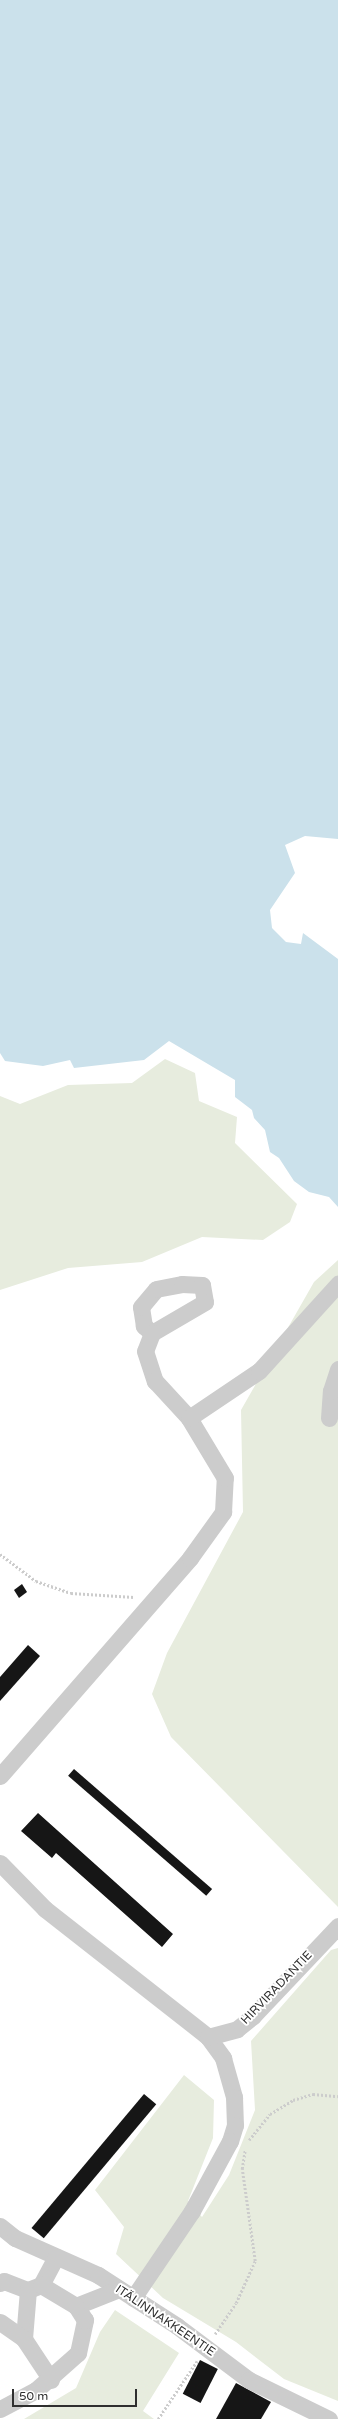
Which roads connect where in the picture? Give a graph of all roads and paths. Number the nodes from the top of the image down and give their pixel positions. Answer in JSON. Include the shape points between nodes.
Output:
{"nodes":[{"id":1,"x":338,"y":1284,"type":"edge"},
{"id":2,"x":152,"y":1333,"type":"dead end"},
{"id":3,"x":338,"y":1369,"type":"edge"},
{"id":4,"x":189,"y":1418,"type":"junction"},
{"id":5,"x":329,"y":1418,"type":"dead end"},
{"id":6,"x":0,"y":1554,"type":"edge"},
{"id":7,"x":155,"y":1598,"type":"junction"},
{"id":8,"x":0,"y":1776,"type":"edge"},
{"id":9,"x":0,"y":1863,"type":"edge"},
{"id":10,"x":338,"y":1926,"type":"edge"},
{"id":11,"x":208,"y":2037,"type":"junction"},
{"id":12,"x":338,"y":2096,"type":"edge"},
{"id":13,"x":0,"y":2226,"type":"edge"},
{"id":14,"x":56,"y":2257,"type":"junction"},
{"id":15,"x":0,"y":2283,"type":"edge"},
{"id":16,"x":35,"y":2288,"type":"junction"},
{"id":17,"x":119,"y":2289,"type":"junction"},
{"id":18,"x":133,"y":2298,"type":"junction"},
{"id":19,"x":76,"y":2306,"type":"junction"},
{"id":20,"x":0,"y":2322,"type":"edge"},
{"id":21,"x":24,"y":2339,"type":"junction"},
{"id":22,"x":206,"y":2348,"type":"junction"},
{"id":23,"x":51,"y":2380,"type":"junction"},
{"id":24,"x":0,"y":2409,"type":"edge"},
{"id":25,"x":158,"y":2419,"type":"edge"},
{"id":26,"x":329,"y":2419,"type":"edge"}],
"edges":[{"from":1,"to":4,"type":"street","via":[[259,1371]]},
{"from":2,"to":4,"type":"street","via":[[145,1351],[155,1381]]},
{"from":3,"to":5,"type":"street","via":[[331,1390]]},
{"from":4,"to":7,"type":"street","via":[[225,1478],[223,1512],[190,1558]]},
{"from":6,"to":7,"type":"path","via":[[36,1581],[71,1593]]},
{"from":7,"to":8,"type":"street"},
{"from":9,"to":11,"type":"street","via":[[45,1909]]},
{"from":10,"to":11,"type":"street","name":"HIRVIRADANTIE","via":[[253,2016],[237,2029]]},
{"from":11,"to":18,"type":"street","via":[[223,2058],[234,2097],[235,2125],[192,2211]]},
{"from":12,"to":22,"type":"path","via":[[313,2094],[293,2100],[270,2114],[245,2146],[242,2169],[255,2261],[236,2303]]},
{"from":13,"to":14,"type":"street","name":"ITÄLINNAKKEENTIE","via":[[15,2238]]},
{"from":14,"to":16,"type":"street"},
{"from":14,"to":17,"type":"street","name":"ITÄLINNAKKEENTIE","via":[[98,2275]]},
{"from":15,"to":16,"type":"street","via":[[4,2281]]},
{"from":16,"to":19,"type":"street"},
{"from":16,"to":21,"type":"street"},
{"from":17,"to":18,"type":"street","name":"ITÄLINNAKKEENTIE"},
{"from":17,"to":19,"type":"street"},
{"from":18,"to":22,"type":"street","name":"ITÄLINNAKKEENTIE"},
{"from":19,"to":23,"type":"street","via":[[85,2320],[78,2353]]},
{"from":20,"to":21,"type":"street"},
{"from":21,"to":23,"type":"street"},
{"from":22,"to":25,"type":"path"},
{"from":22,"to":26,"type":"street","name":"ITÄLINNAKKEENTIE","via":[[249,2380]]},
{"from":23,"to":24,"type":"street"}]}
